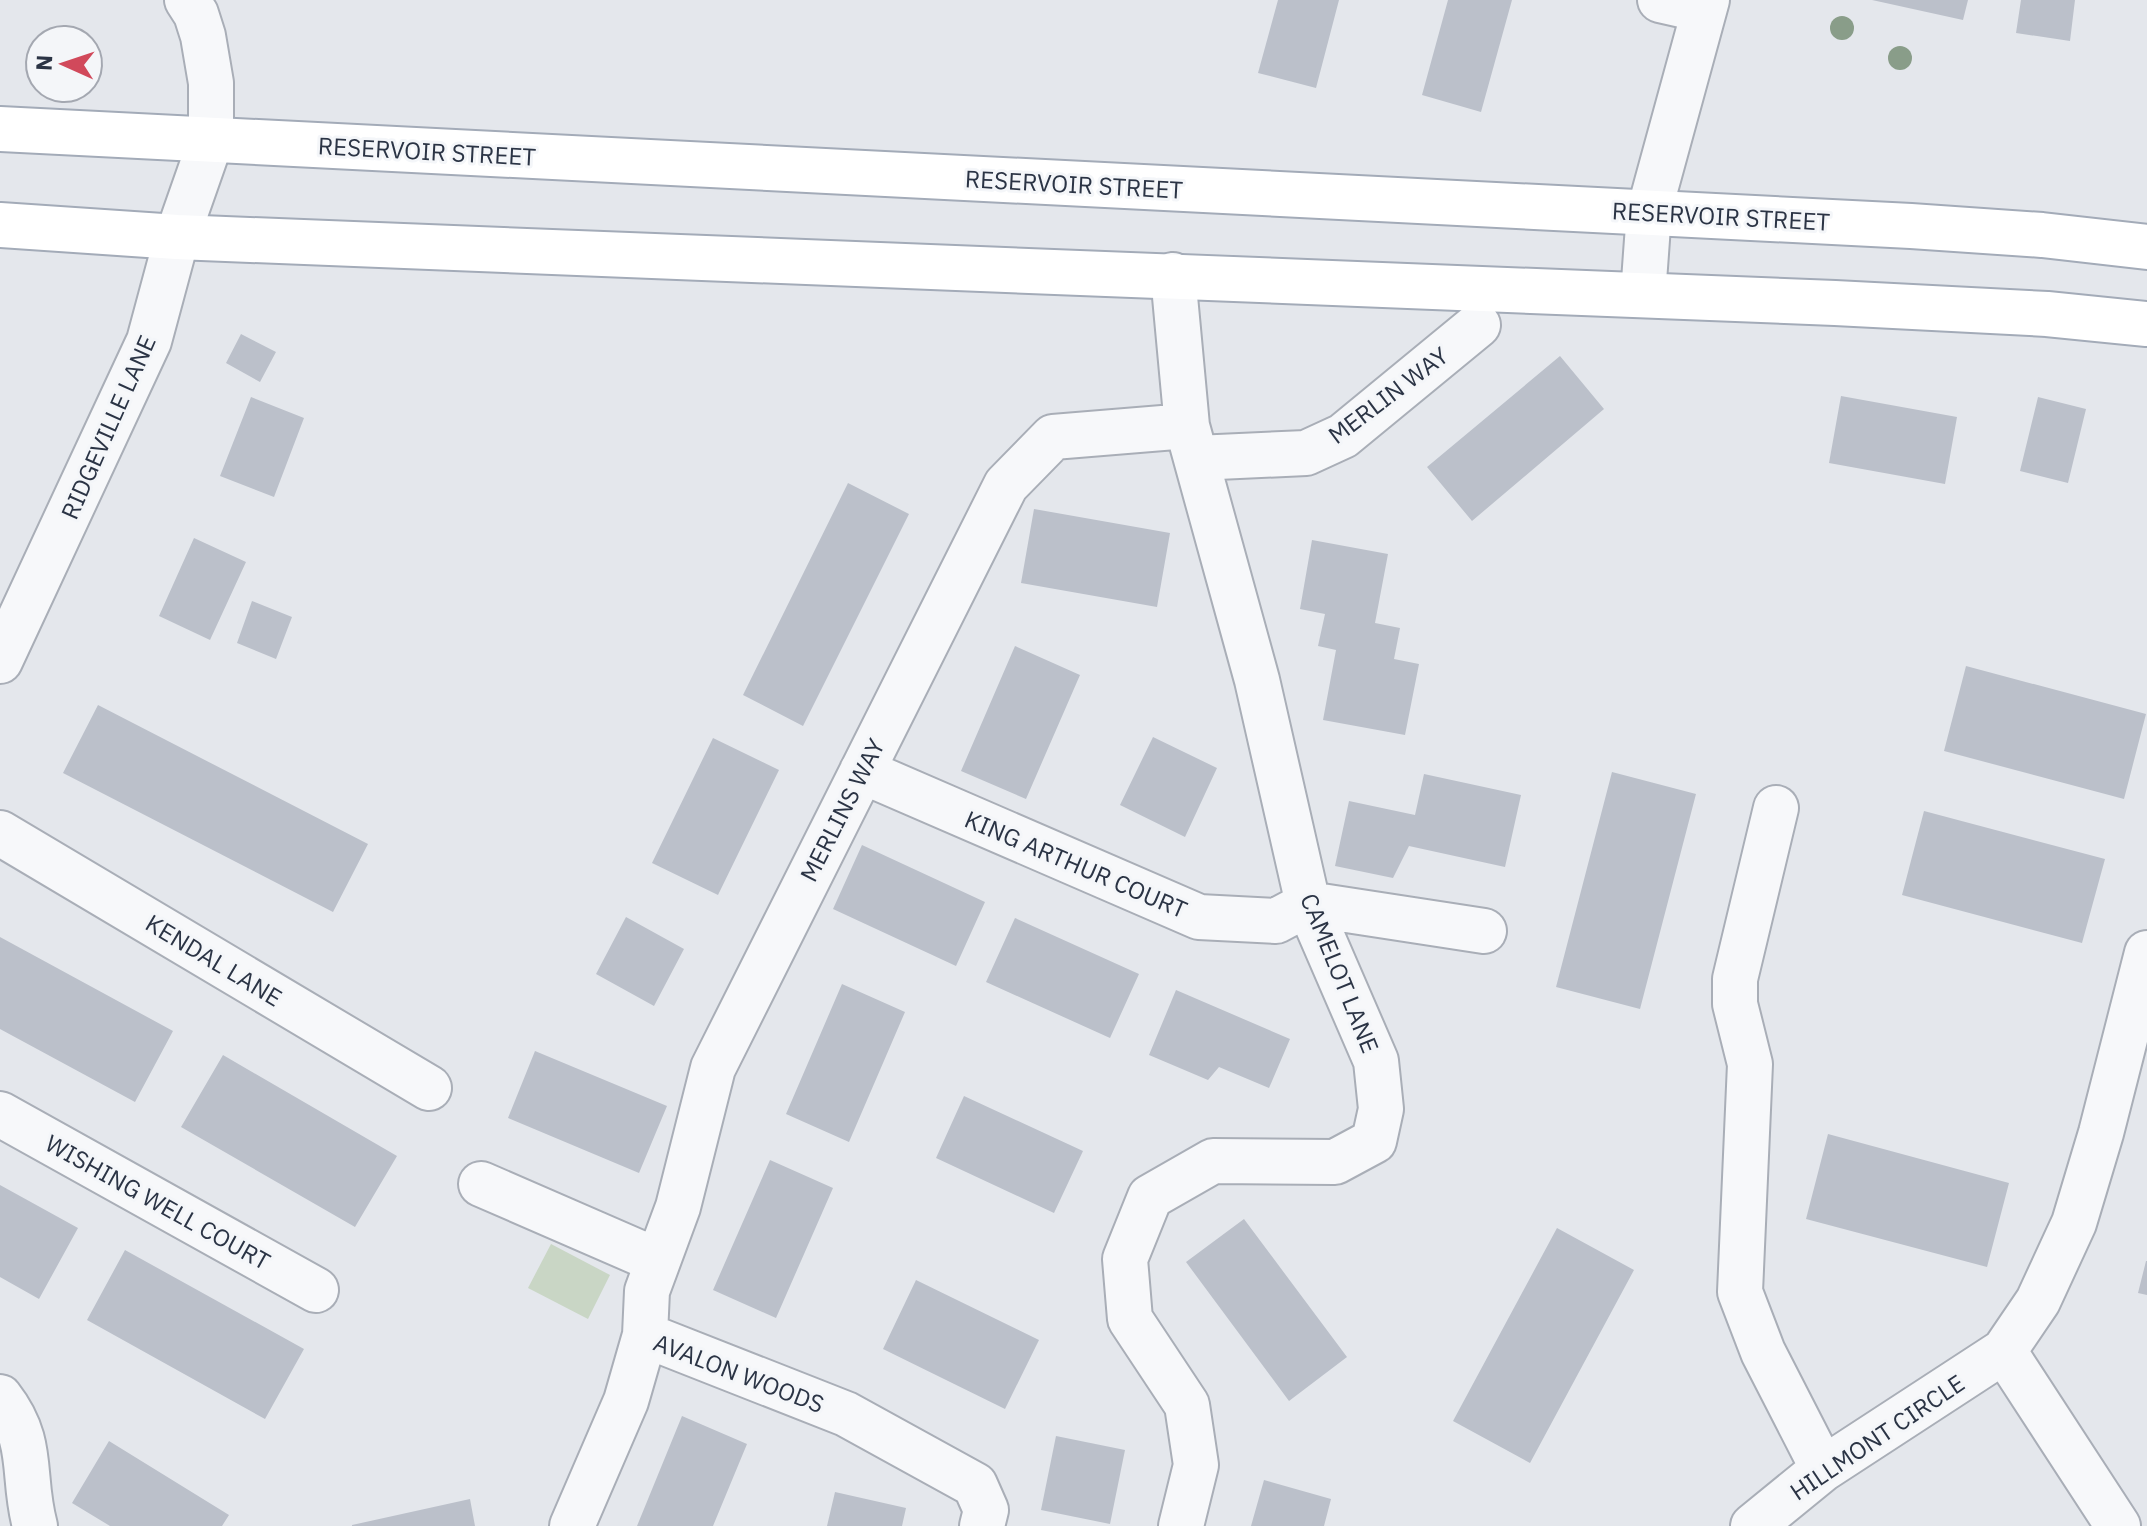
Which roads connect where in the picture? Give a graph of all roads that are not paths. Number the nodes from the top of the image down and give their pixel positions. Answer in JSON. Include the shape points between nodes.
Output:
{"nodes":[{"id":1,"x":187,"y":0,"type":"edge"},
{"id":2,"x":1660,"y":0,"type":"edge"},
{"id":3,"x":1705,"y":5,"type":"edge"},
{"id":4,"x":0,"y":129,"type":"edge"},
{"id":5,"x":211,"y":140,"type":"junction"},
{"id":6,"x":1649,"y":212,"type":"junction"},
{"id":7,"x":0,"y":225,"type":"edge"},
{"id":8,"x":177,"y":237,"type":"junction"},
{"id":9,"x":2147,"y":247,"type":"edge"},
{"id":10,"x":1173,"y":275,"type":"junction"},
{"id":11,"x":1643,"y":295,"type":"junction"},
{"id":12,"x":2147,"y":324,"type":"edge"},
{"id":13,"x":1478,"y":325,"type":"dead end"},
{"id":14,"x":1191,"y":442,"type":"junction"},
{"id":15,"x":0,"y":661,"type":"edge"},
{"id":16,"x":862,"y":771,"type":"junction"},
{"id":17,"x":1776,"y":808,"type":"dead end"},
{"id":18,"x":0,"y":833,"type":"edge"},
{"id":19,"x":1308,"y":904,"type":"junction"},
{"id":20,"x":1484,"y":931,"type":"dead end"},
{"id":21,"x":2147,"y":953,"type":"edge"},
{"id":22,"x":429,"y":1088,"type":"dead end"},
{"id":23,"x":0,"y":1114,"type":"edge"},
{"id":24,"x":481,"y":1184,"type":"dead end"},
{"id":25,"x":658,"y":1261,"type":"junction"},
{"id":26,"x":316,"y":1290,"type":"dead end"},
{"id":27,"x":645,"y":1335,"type":"junction"},
{"id":28,"x":2004,"y":1351,"type":"junction"},
{"id":29,"x":0,"y":1397,"type":"edge"},
{"id":30,"x":1823,"y":1469,"type":"junction"},
{"id":31,"x":35,"y":1526,"type":"edge"},
{"id":32,"x":572,"y":1526,"type":"edge"},
{"id":33,"x":982,"y":1526,"type":"edge"},
{"id":34,"x":1181,"y":1526,"type":"edge"},
{"id":35,"x":1753,"y":1526,"type":"edge"},
{"id":36,"x":2118,"y":1526,"type":"edge"}],
"edges":[{"from":1,"to":5,"type":"street","name":"RIDGEVILLE LANE","via":[[203,36],[211,83]]},
{"from":2,"to":3,"type":"street"},
{"from":3,"to":6,"type":"street"},
{"from":4,"to":5,"type":"main road","name":"RESERVOIR STREET"},
{"from":5,"to":6,"type":"main road","name":"RESERVOIR STREET"},
{"from":5,"to":8,"type":"street","name":"RIDGEVILLE LANE"},
{"from":6,"to":9,"type":"main road","name":"RESERVOIR STREET","via":[[2042,235]]},
{"from":6,"to":11,"type":"street"},
{"from":7,"to":8,"type":"main road"},
{"from":8,"to":10,"type":"main road"},
{"from":8,"to":15,"type":"street","name":"RIDGEVILLE LANE","via":[[149,341]]},
{"from":10,"to":11,"type":"main road"},
{"from":10,"to":14,"type":"street","name":"CAMELOT LANE"},
{"from":11,"to":12,"type":"main road","via":[[2047,314]]},
{"from":13,"to":14,"type":"street","name":"MERLIN WAY","via":[[1343,436],[1306,453]]},
{"from":14,"to":16,"type":"street","name":"MERLINS WAY","via":[[1053,437],[1006,485]]},
{"from":14,"to":19,"type":"street","name":"CAMELOT LANE","via":[[1257,680]]},
{"from":16,"to":19,"type":"street","name":"KING ARTHUR COURT","via":[[1199,917],[1276,921]]},
{"from":16,"to":25,"type":"street","name":"MERLINS WAY","via":[[713,1068],[678,1207]]},
{"from":17,"to":30,"type":"street","via":[[1735,979],[1735,1004],[1750,1064],[1740,1292],[1763,1352]]},
{"from":18,"to":22,"type":"street","name":"KENDAL LANE"},
{"from":19,"to":20,"type":"street"},
{"from":19,"to":34,"type":"street","name":"CAMELOT LANE","via":[[1376,1061],[1379,1119],[1374,1141],[1335,1162],[1213,1161],[1150,1197],[1125,1259],[1130,1319],[1187,1405],[1196,1465]]},
{"from":21,"to":28,"type":"street","name":"HILLMONT CIRCLE","via":[[2074,1223],[2038,1301]]},
{"from":23,"to":26,"type":"street","name":"WISHING WELL COURT"},
{"from":24,"to":25,"type":"street"},
{"from":25,"to":27,"type":"street","name":"MERLINS WAY","via":[[647,1291]]},
{"from":27,"to":32,"type":"street","name":"AVALON WOODS","via":[[626,1401]]},
{"from":27,"to":33,"type":"street","name":"AVALON WOODS","via":[[846,1414],[975,1485],[986,1510]]},
{"from":28,"to":30,"type":"street","name":"HILLMONT CIRCLE"},
{"from":28,"to":36,"type":"street"},
{"from":29,"to":31,"type":"street","via":[[23,1435]]},
{"from":30,"to":35,"type":"street","name":"HILLMONT CIRCLE"}]}
